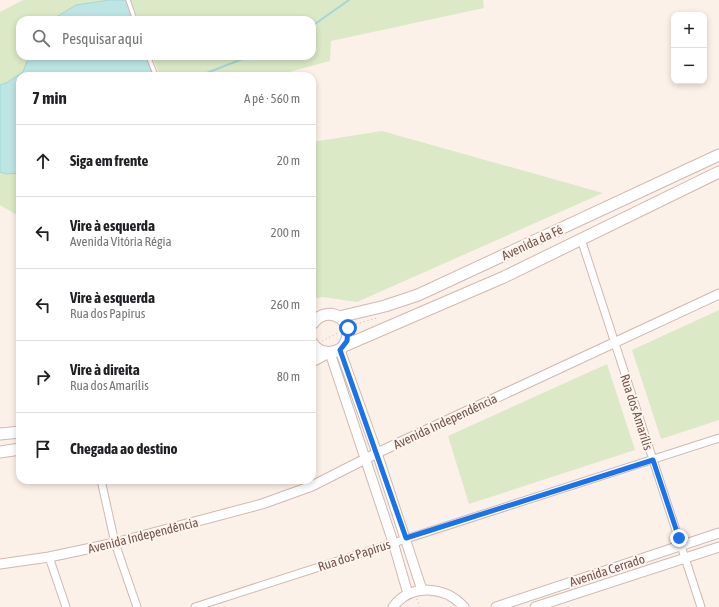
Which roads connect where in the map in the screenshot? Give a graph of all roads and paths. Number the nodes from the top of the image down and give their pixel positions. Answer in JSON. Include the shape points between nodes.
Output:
{"nodes":[{"id":1,"x":128,"y":0,"type":"edge"},
{"id":2,"x":134,"y":16,"type":"edge"},
{"id":3,"x":150,"y":60,"type":"edge"},
{"id":4,"x":154,"y":72,"type":"edge"},
{"id":5,"x":719,"y":155,"type":"edge"},
{"id":6,"x":719,"y":172,"type":"edge"},
{"id":7,"x":581,"y":240,"type":"junction"},
{"id":8,"x":719,"y":294,"type":"edge"},
{"id":9,"x":339,"y":317,"type":"junction"},
{"id":10,"x":316,"y":318,"type":"edge"},
{"id":11,"x":614,"y":342,"type":"junction"},
{"id":12,"x":316,"y":348,"type":"edge"},
{"id":13,"x":336,"y":350,"type":"junction"},
{"id":14,"x":316,"y":359,"type":"edge"},
{"id":15,"x":16,"y":432,"type":"edge"},
{"id":16,"x":0,"y":434,"type":"edge"},
{"id":17,"x":719,"y":438,"type":"edge"},
{"id":18,"x":16,"y":450,"type":"edge"},
{"id":19,"x":0,"y":452,"type":"edge"},
{"id":20,"x":377,"y":453,"type":"junction"},
{"id":21,"x":366,"y":459,"type":"junction"},
{"id":22,"x":653,"y":460,"type":"junction"},
{"id":23,"x":102,"y":484,"type":"edge"},
{"id":24,"x":719,"y":533,"type":"edge"},
{"id":25,"x":406,"y":538,"type":"junction"},
{"id":26,"x":393,"y":542,"type":"junction"},
{"id":27,"x":115,"y":543,"type":"junction"},
{"id":28,"x":681,"y":545,"type":"junction"},
{"id":29,"x":719,"y":547,"type":"edge"},
{"id":30,"x":49,"y":558,"type":"junction"},
{"id":31,"x":685,"y":558,"type":"junction"},
{"id":32,"x":0,"y":564,"type":"edge"},
{"id":33,"x":422,"y":590,"type":"junction"},
{"id":34,"x":408,"y":594,"type":"junction"},
{"id":35,"x":66,"y":607,"type":"edge"},
{"id":36,"x":137,"y":607,"type":"edge"},
{"id":37,"x":196,"y":607,"type":"edge"},
{"id":38,"x":393,"y":607,"type":"edge"},
{"id":39,"x":464,"y":607,"type":"edge"},
{"id":40,"x":496,"y":607,"type":"edge"},
{"id":41,"x":535,"y":607,"type":"edge"},
{"id":42,"x":701,"y":607,"type":"edge"}],
"edges":[{"from":1,"to":2,"type":"lane"},
{"from":3,"to":4,"type":"lane"},
{"from":5,"to":9,"type":"main road","name":"Avenida da Fé","via":[[418,295]]},
{"from":6,"to":7,"type":"main road","name":"Avenida da Fé"},
{"from":7,"to":11,"type":"street","name":"Rua dos Amarílis"},
{"from":7,"to":13,"type":"main road","name":"Avenida da Fé","via":[[504,277]]},
{"from":8,"to":11,"type":"street","name":"Avenida Independência"},
{"from":9,"to":10,"type":"main road","name":"Avenida da Fé","via":[[328,314]]},
{"from":9,"to":13,"type":"main road","via":[[348,330],[348,336]]},
{"from":11,"to":20,"type":"street","name":"Avenida Independência"},
{"from":11,"to":22,"type":"street","name":"Rua dos Amarílis"},
{"from":12,"to":13,"type":"main road","via":[[318,350]]},
{"from":13,"to":14,"type":"main road","name":"Avenida da Fé"},
{"from":13,"to":20,"type":"street"},
{"from":13,"to":21,"type":"street"},
{"from":15,"to":16,"type":"main road"},
{"from":17,"to":22,"type":"street","name":"Rua dos Papirus"},
{"from":18,"to":19,"type":"main road"},
{"from":20,"to":21,"type":"street","name":"Avenida Independência"},
{"from":20,"to":25,"type":"street"},
{"from":21,"to":26,"type":"street"},
{"from":21,"to":27,"type":"street","name":"Avenida Independência","via":[[312,486],[262,504]]},
{"from":22,"to":25,"type":"street","name":"Rua dos Papirus"},
{"from":22,"to":28,"type":"street","name":"Rua dos Amarílis"},
{"from":23,"to":27,"type":"street"},
{"from":24,"to":28,"type":"street","name":"Avenida Cerrado"},
{"from":25,"to":26,"type":"street","name":"Rua dos Papirus"},
{"from":25,"to":33,"type":"street"},
{"from":26,"to":34,"type":"street"},
{"from":26,"to":37,"type":"street","name":"Rua dos Papirus"},
{"from":27,"to":30,"type":"street","name":"Avenida Independência"},
{"from":27,"to":36,"type":"street"},
{"from":28,"to":31,"type":"street","name":"Rua dos Amarílis"},
{"from":28,"to":40,"type":"street","name":"Avenida Cerrado"},
{"from":29,"to":31,"type":"street","name":"Avenida Cerrado"},
{"from":30,"to":32,"type":"street","name":"Avenida Independência"},
{"from":30,"to":35,"type":"street"},
{"from":31,"to":41,"type":"street","name":"Avenida Cerrado"},
{"from":31,"to":42,"type":"street","name":"Rua dos Amarílis"},
{"from":33,"to":34,"type":"street"},
{"from":33,"to":39,"type":"street","via":[[446,593]]},
{"from":34,"to":38,"type":"street"}]}
